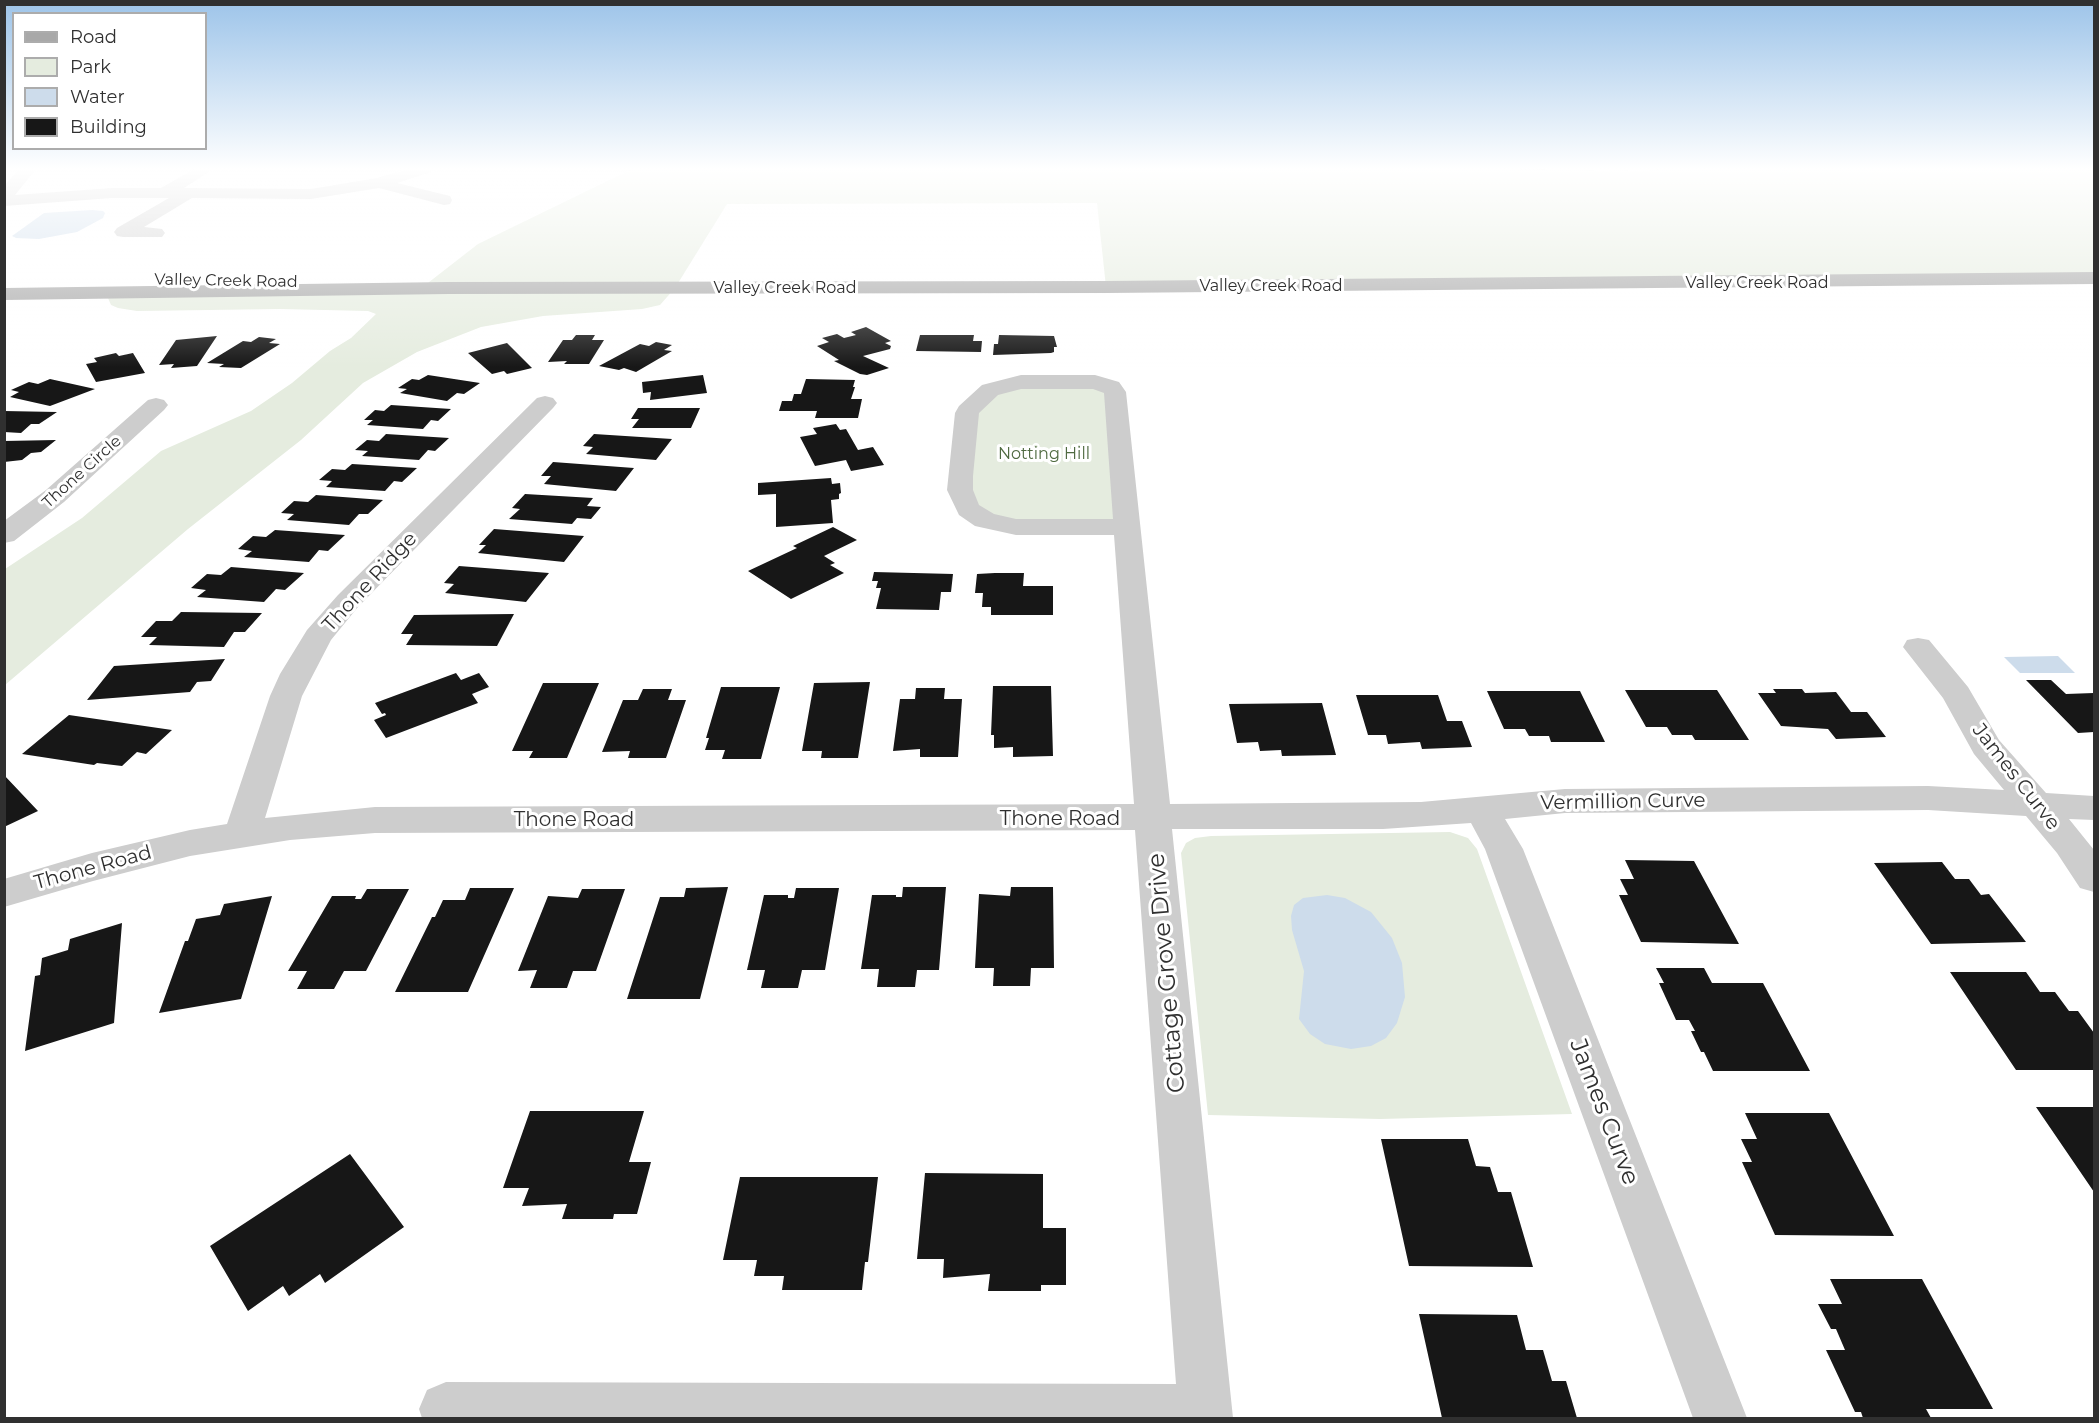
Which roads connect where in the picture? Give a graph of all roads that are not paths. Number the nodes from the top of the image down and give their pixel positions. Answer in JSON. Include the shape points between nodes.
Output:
{"nodes":[{"id":1,"x":2094,"y":278,"type":"edge"},
{"id":2,"x":4,"y":279,"type":"edge"},
{"id":3,"x":448,"y":288,"type":"junction"},
{"id":4,"x":4,"y":294,"type":"edge"},
{"id":5,"x":545,"y":403,"type":"dead end"},
{"id":6,"x":156,"y":405,"type":"dead end"},
{"id":7,"x":1127,"y":527,"type":"junction"},
{"id":8,"x":4,"y":535,"type":"edge"},
{"id":9,"x":1918,"y":647,"type":"dead end"},
{"id":10,"x":2035,"y":804,"type":"junction"},
{"id":11,"x":2094,"y":808,"type":"edge"},
{"id":12,"x":1481,"y":809,"type":"junction"},
{"id":13,"x":1152,"y":819,"type":"junction"},
{"id":14,"x":242,"y":834,"type":"junction"},
{"id":15,"x":2094,"y":878,"type":"edge"},
{"id":16,"x":4,"y":893,"type":"edge"},
{"id":17,"x":446,"y":1409,"type":"dead end"},
{"id":18,"x":1206,"y":1415,"type":"edge"},
{"id":19,"x":1720,"y":1419,"type":"edge"}],
"edges":[{"from":1,"to":3,"type":"main road","name":"Valley Creek Road"},
{"from":2,"to":3,"type":"main road","name":"Valley Creek Road","via":[[228,280]]},
{"from":3,"to":4,"type":"main road","name":"Valley Creek Road"},
{"from":5,"to":14,"type":"street","name":"Thone Ridge","via":[[348,601],[318,637],[286,696]]},
{"from":6,"to":8,"type":"street","name":"Thone Circle","via":[[39,510]]},
{"from":7,"to":7,"type":"street","name":"Cottage Grove Drive","via":[[1114,389],[1088,381],[1021,382],[990,390],[971,406],[960,476],[960,490],[968,510],[1008,526]]},
{"from":7,"to":13,"type":"street","name":"Cottage Grove Drive"},
{"from":9,"to":10,"type":"street","name":"James Curve","via":[[1957,693],[1986,746]]},
{"from":10,"to":11,"type":"street","name":"Vermillion Curve"},
{"from":10,"to":12,"type":"street","name":"Vermillion Curve","via":[[1928,798],[1565,801]]},
{"from":10,"to":15,"type":"street","name":"James Curve"},
{"from":12,"to":13,"type":"street","name":"Vermillion Curve","via":[[1390,816]]},
{"from":12,"to":19,"type":"street","name":"James Curve","via":[[1504,849]]},
{"from":13,"to":14,"type":"street","name":"Thone Road","via":[[375,820]]},
{"from":13,"to":18,"type":"street","name":"Cottage Grove Drive"},
{"from":14,"to":16,"type":"street","name":"Thone Road","via":[[135,855]]},
{"from":17,"to":18,"type":"street"}]}
